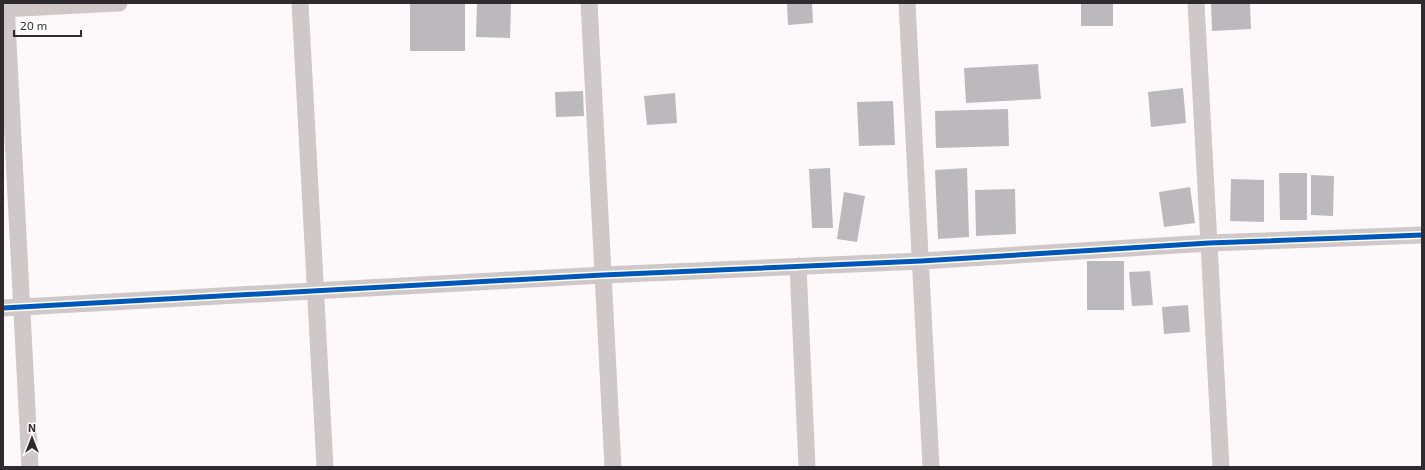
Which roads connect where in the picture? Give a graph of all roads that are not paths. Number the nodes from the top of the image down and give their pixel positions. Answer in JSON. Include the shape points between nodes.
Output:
{"nodes":[{"id":1,"x":119,"y":3,"type":"edge"},
{"id":2,"x":300,"y":3,"type":"edge"},
{"id":3,"x":589,"y":3,"type":"edge"},
{"id":4,"x":907,"y":3,"type":"edge"},
{"id":5,"x":1196,"y":3,"type":"edge"},
{"id":6,"x":5,"y":7,"type":"edge"},
{"id":7,"x":1422,"y":235,"type":"edge"},
{"id":8,"x":1209,"y":243,"type":"junction"},
{"id":9,"x":921,"y":261,"type":"junction"},
{"id":10,"x":798,"y":266,"type":"junction"},
{"id":11,"x":603,"y":275,"type":"junction"},
{"id":12,"x":315,"y":291,"type":"junction"},
{"id":13,"x":22,"y":307,"type":"junction"},
{"id":14,"x":3,"y":308,"type":"edge"},
{"id":15,"x":30,"y":467,"type":"edge"},
{"id":16,"x":324,"y":467,"type":"edge"},
{"id":17,"x":613,"y":467,"type":"edge"},
{"id":18,"x":807,"y":467,"type":"edge"},
{"id":19,"x":931,"y":467,"type":"edge"},
{"id":20,"x":1221,"y":467,"type":"edge"}],
"edges":[{"from":1,"to":6,"type":"street"},
{"from":2,"to":12,"type":"street"},
{"from":3,"to":11,"type":"street"},
{"from":4,"to":9,"type":"street"},
{"from":5,"to":8,"type":"street"},
{"from":6,"to":13,"type":"street"},
{"from":7,"to":8,"type":"street"},
{"from":8,"to":9,"type":"street"},
{"from":8,"to":20,"type":"street"},
{"from":9,"to":10,"type":"street"},
{"from":9,"to":19,"type":"street"},
{"from":10,"to":11,"type":"street"},
{"from":10,"to":18,"type":"street"},
{"from":11,"to":12,"type":"street"},
{"from":11,"to":17,"type":"street"},
{"from":12,"to":13,"type":"street"},
{"from":12,"to":16,"type":"street"},
{"from":13,"to":14,"type":"street"},
{"from":13,"to":15,"type":"street"}]}
